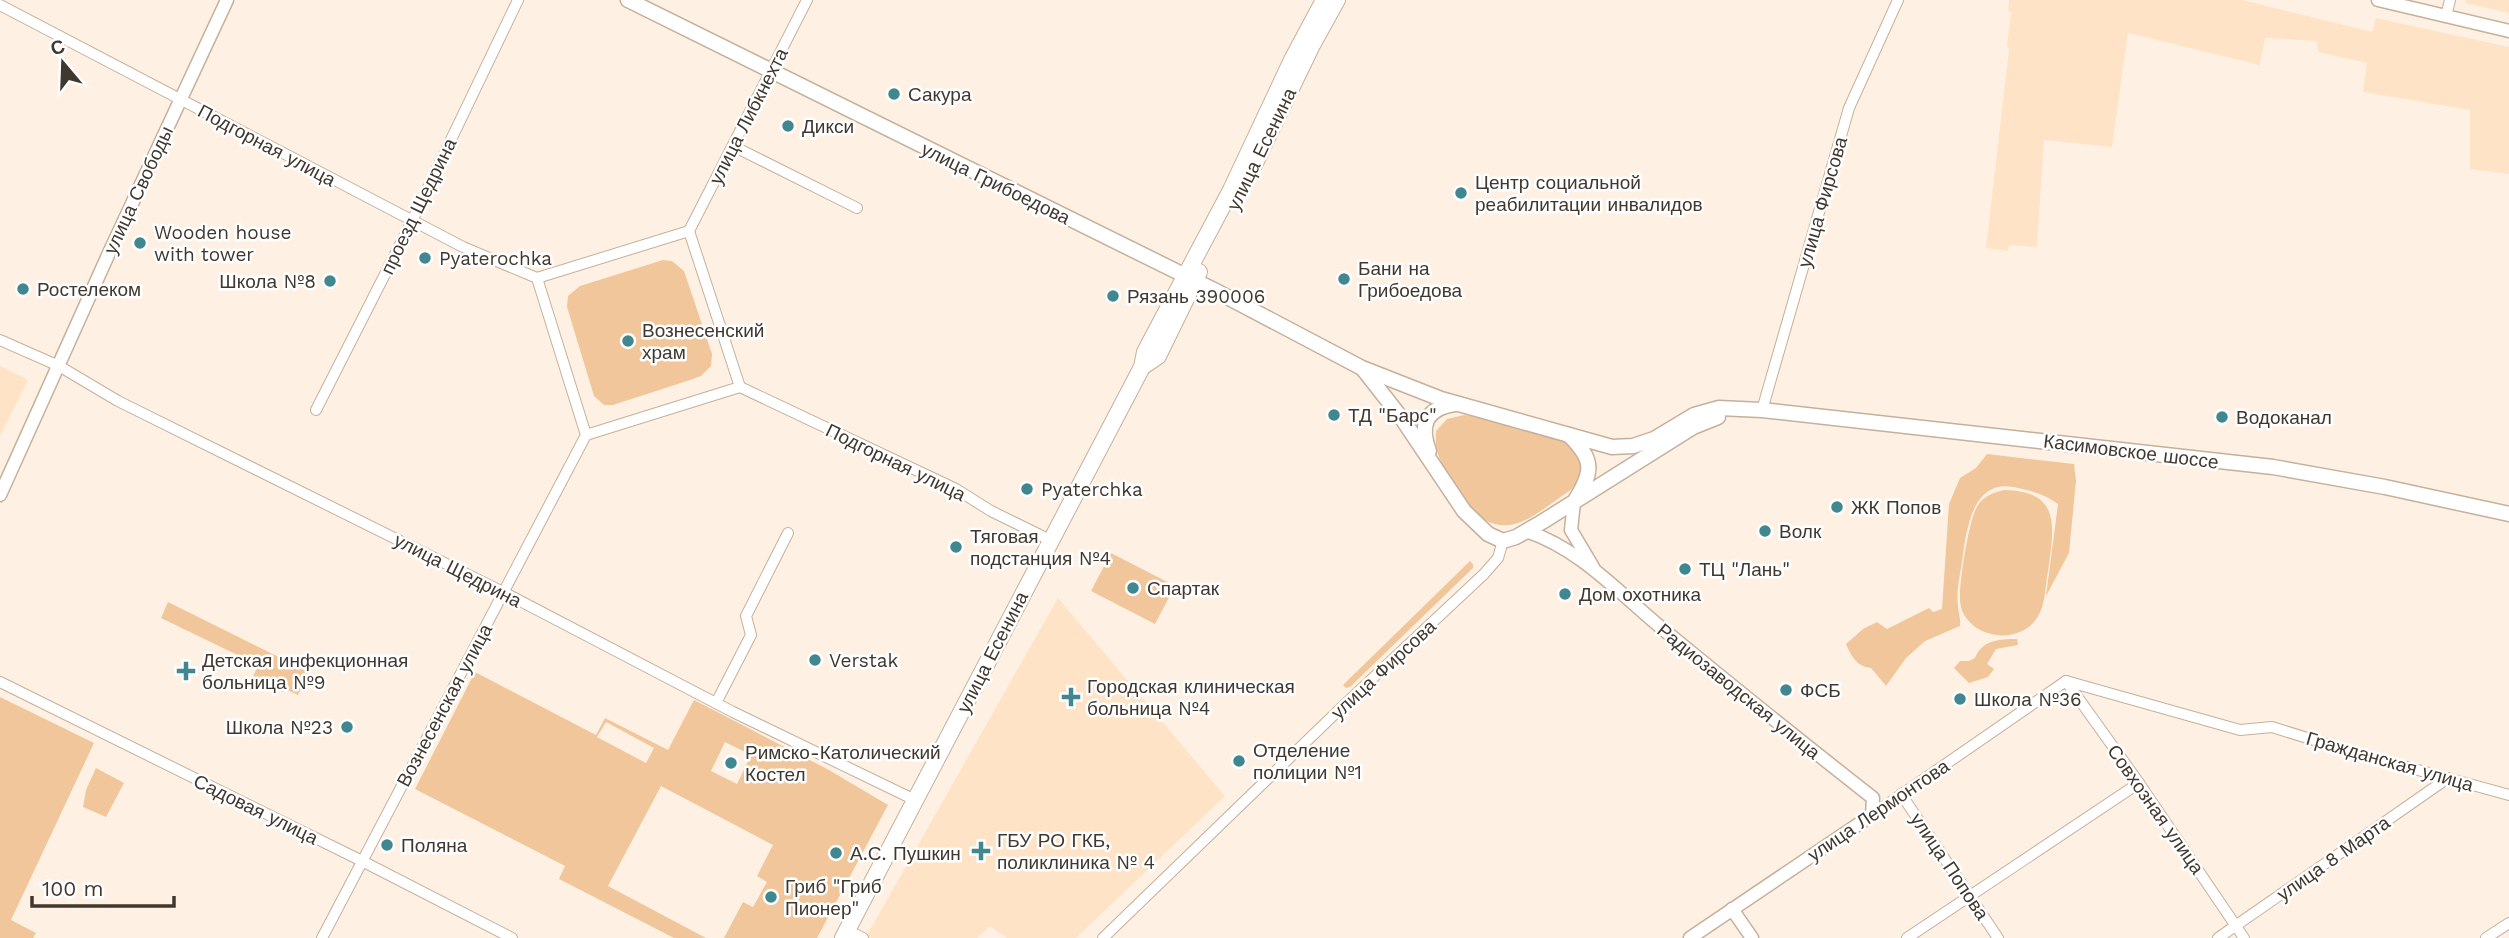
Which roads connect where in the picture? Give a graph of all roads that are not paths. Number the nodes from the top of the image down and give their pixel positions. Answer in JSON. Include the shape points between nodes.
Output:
{"nodes":[{"id":1,"x":227,"y":0,"type":"edge"},
{"id":2,"x":518,"y":0,"type":"edge"},
{"id":3,"x":628,"y":0,"type":"edge"},
{"id":4,"x":807,"y":0,"type":"edge"},
{"id":5,"x":1898,"y":0,"type":"edge"},
{"id":6,"x":2378,"y":0,"type":"edge"},
{"id":7,"x":2449,"y":0,"type":"edge"},
{"id":8,"x":1325,"y":3,"type":"edge"},
{"id":9,"x":0,"y":5,"type":"edge"},
{"id":10,"x":2446,"y":16,"type":"junction"},
{"id":11,"x":2509,"y":31,"type":"edge"},
{"id":12,"x":771,"y":72,"type":"junction"},
{"id":13,"x":181,"y":99,"type":"junction"},
{"id":14,"x":733,"y":146,"type":"junction"},
{"id":15,"x":857,"y":208,"type":"dead end"},
{"id":16,"x":412,"y":221,"type":"junction"},
{"id":17,"x":690,"y":231,"type":"junction"},
{"id":18,"x":537,"y":278,"type":"junction"},
{"id":19,"x":1190,"y":278,"type":"junction"},
{"id":20,"x":0,"y":340,"type":"edge"},
{"id":21,"x":59,"y":366,"type":"junction"},
{"id":22,"x":1362,"y":368,"type":"junction"},
{"id":23,"x":740,"y":387,"type":"junction"},
{"id":24,"x":1436,"y":405,"type":"junction"},
{"id":25,"x":316,"y":410,"type":"dead end"},
{"id":26,"x":1755,"y":410,"type":"junction"},
{"id":27,"x":1403,"y":420,"type":"junction"},
{"id":28,"x":1568,"y":434,"type":"junction"},
{"id":29,"x":586,"y":435,"type":"junction"},
{"id":30,"x":1434,"y":466,"type":"junction"},
{"id":31,"x":0,"y":495,"type":"edge"},
{"id":32,"x":1574,"y":502,"type":"junction"},
{"id":33,"x":2509,"y":514,"type":"edge"},
{"id":34,"x":1526,"y":531,"type":"junction"},
{"id":35,"x":789,"y":533,"type":"dead end"},
{"id":36,"x":1050,"y":540,"type":"junction"},
{"id":37,"x":1503,"y":541,"type":"junction"},
{"id":38,"x":1595,"y":570,"type":"junction"},
{"id":39,"x":503,"y":592,"type":"junction"},
{"id":40,"x":2066,"y":681,"type":"junction"},
{"id":41,"x":0,"y":682,"type":"edge"},
{"id":42,"x":716,"y":703,"type":"junction"},
{"id":43,"x":2448,"y":778,"type":"junction"},
{"id":44,"x":2139,"y":783,"type":"junction"},
{"id":45,"x":1901,"y":794,"type":"junction"},
{"id":46,"x":2509,"y":795,"type":"edge"},
{"id":47,"x":915,"y":800,"type":"junction"},
{"id":48,"x":1872,"y":815,"type":"junction"},
{"id":49,"x":362,"y":861,"type":"junction"},
{"id":50,"x":1970,"y":896,"type":"junction"},
{"id":51,"x":1732,"y":909,"type":"junction"},
{"id":52,"x":2509,"y":923,"type":"edge"},
{"id":53,"x":2236,"y":926,"type":"junction"},
{"id":54,"x":845,"y":934,"type":"edge"},
{"id":55,"x":322,"y":938,"type":"edge"},
{"id":56,"x":512,"y":938,"type":"edge"},
{"id":57,"x":863,"y":938,"type":"edge"},
{"id":58,"x":1103,"y":938,"type":"edge"},
{"id":59,"x":1690,"y":938,"type":"edge"},
{"id":60,"x":1752,"y":938,"type":"edge"},
{"id":61,"x":1907,"y":938,"type":"edge"},
{"id":62,"x":1998,"y":938,"type":"edge"},
{"id":63,"x":2218,"y":938,"type":"edge"},
{"id":64,"x":2244,"y":938,"type":"edge"},
{"id":65,"x":2486,"y":938,"type":"edge"}],
"edges":[{"from":1,"to":13,"type":"street","name":"улица Свободы"},
{"from":2,"to":16,"type":"street","name":"проезд Щедрина"},
{"from":3,"to":12,"type":"main road","name":"улица Грибоедова"},
{"from":4,"to":12,"type":"street","name":"улица Либкнехта"},
{"from":5,"to":26,"type":"street","name":"улица Фирсова","via":[[1849,108]]},
{"from":6,"to":10,"type":"street"},
{"from":7,"to":10,"type":"street"},
{"from":8,"to":19,"type":"main road","name":"улица Есенина","via":[[1292,60]]},
{"from":9,"to":13,"type":"street","name":"Подгорная улица"},
{"from":10,"to":11,"type":"street"},
{"from":12,"to":14,"type":"street","name":"улица Либкнехта"},
{"from":12,"to":19,"type":"main road","name":"улица Грибоедова"},
{"from":13,"to":16,"type":"street","name":"Подгорная улица"},
{"from":13,"to":21,"type":"street","name":"улица Свободы"},
{"from":14,"to":15,"type":"street"},
{"from":14,"to":17,"type":"street","name":"улица Либкнехта"},
{"from":16,"to":18,"type":"street","name":"Подгорная улица"},
{"from":16,"to":25,"type":"street","name":"проезд Щедрина"},
{"from":17,"to":18,"type":"street"},
{"from":17,"to":23,"type":"street"},
{"from":18,"to":29,"type":"street"},
{"from":19,"to":22,"type":"main road","name":"улица Грибоедова"},
{"from":19,"to":36,"type":"main road","name":"улица Есенина","via":[[1145,352],[1142,367]]},
{"from":20,"to":21,"type":"street","name":"улица Щедрина"},
{"from":21,"to":31,"type":"street","name":"улица Свободы"},
{"from":21,"to":39,"type":"street","name":"улица Щедрина","via":[[118,401]]},
{"from":22,"to":24,"type":"main road"},
{"from":22,"to":27,"type":"main road"},
{"from":23,"to":29,"type":"street"},
{"from":23,"to":36,"type":"street","name":"Подгорная улица","via":[[956,489]]},
{"from":24,"to":27,"type":"main road"},
{"from":24,"to":28,"type":"main road","name":"Касимовское шоссе","via":[[1456,404]]},
{"from":24,"to":30,"type":"main road","via":[[1425,424],[1424,439]]},
{"from":26,"to":28,"type":"main road","name":"Касимовское шоссе","via":[[1719,408],[1694,415],[1633,446],[1612,447]]},
{"from":26,"to":32,"type":"main road","name":"Касимовское шоссе","via":[[1693,427]]},
{"from":26,"to":33,"type":"main road","name":"Касимовское шоссе","via":[[2273,467]]},
{"from":27,"to":30,"type":"main road"},
{"from":28,"to":32,"type":"main road","via":[[1590,464]]},
{"from":29,"to":39,"type":"street","name":"Вознесенская улица"},
{"from":30,"to":37,"type":"main road","via":[[1464,511],[1488,534]]},
{"from":32,"to":34,"type":"main road","name":"Касимовское шоссе"},
{"from":32,"to":38,"type":"street","via":[[1571,530]]},
{"from":34,"to":37,"type":"main road","name":"Касимовское шоссе"},
{"from":34,"to":38,"type":"street","via":[[1556,543]]},
{"from":35,"to":42,"type":"street","via":[[746,616],[751,635]]},
{"from":36,"to":47,"type":"main road","name":"улица Есенина"},
{"from":37,"to":58,"type":"street","name":"улица Фирсова","via":[[1484,574]]},
{"from":38,"to":48,"type":"street","name":"Радиозаводская улица","via":[[1873,798]]},
{"from":39,"to":42,"type":"street","name":"улица Щедрина"},
{"from":39,"to":49,"type":"street","name":"Вознесенская улица"},
{"from":40,"to":43,"type":"street","name":"Гражданская улица","via":[[2240,730],[2272,727]]},
{"from":40,"to":44,"type":"street","name":"Совхозная улица"},
{"from":40,"to":45,"type":"street","name":"улица Лермонтова"},
{"from":41,"to":49,"type":"street","name":"Садовая улица"},
{"from":42,"to":47,"type":"street","name":"улица Щедрина"},
{"from":43,"to":46,"type":"street","name":"Гражданская улица"},
{"from":43,"to":53,"type":"street","name":"улица 8 Марта"},
{"from":44,"to":50,"type":"street"},
{"from":44,"to":53,"type":"street","name":"Совхозная улица"},
{"from":45,"to":48,"type":"street","name":"улица Лермонтова"},
{"from":45,"to":50,"type":"street","name":"улица Попова"},
{"from":47,"to":54,"type":"main road","name":"улица Есенина"},
{"from":48,"to":51,"type":"street","name":"улица Лермонтова"},
{"from":49,"to":55,"type":"street","name":"Вознесенская улица"},
{"from":49,"to":56,"type":"street","name":"Садовая улица"},
{"from":50,"to":61,"type":"street"},
{"from":50,"to":62,"type":"street","name":"улица Попова"},
{"from":51,"to":59,"type":"street","name":"улица Лермонтова"},
{"from":51,"to":60,"type":"street"},
{"from":52,"to":65,"type":"street"},
{"from":53,"to":63,"type":"street","name":"улица 8 Марта"},
{"from":53,"to":64,"type":"street","name":"Совхозная улица"},
{"from":54,"to":57,"type":"street"}]}
